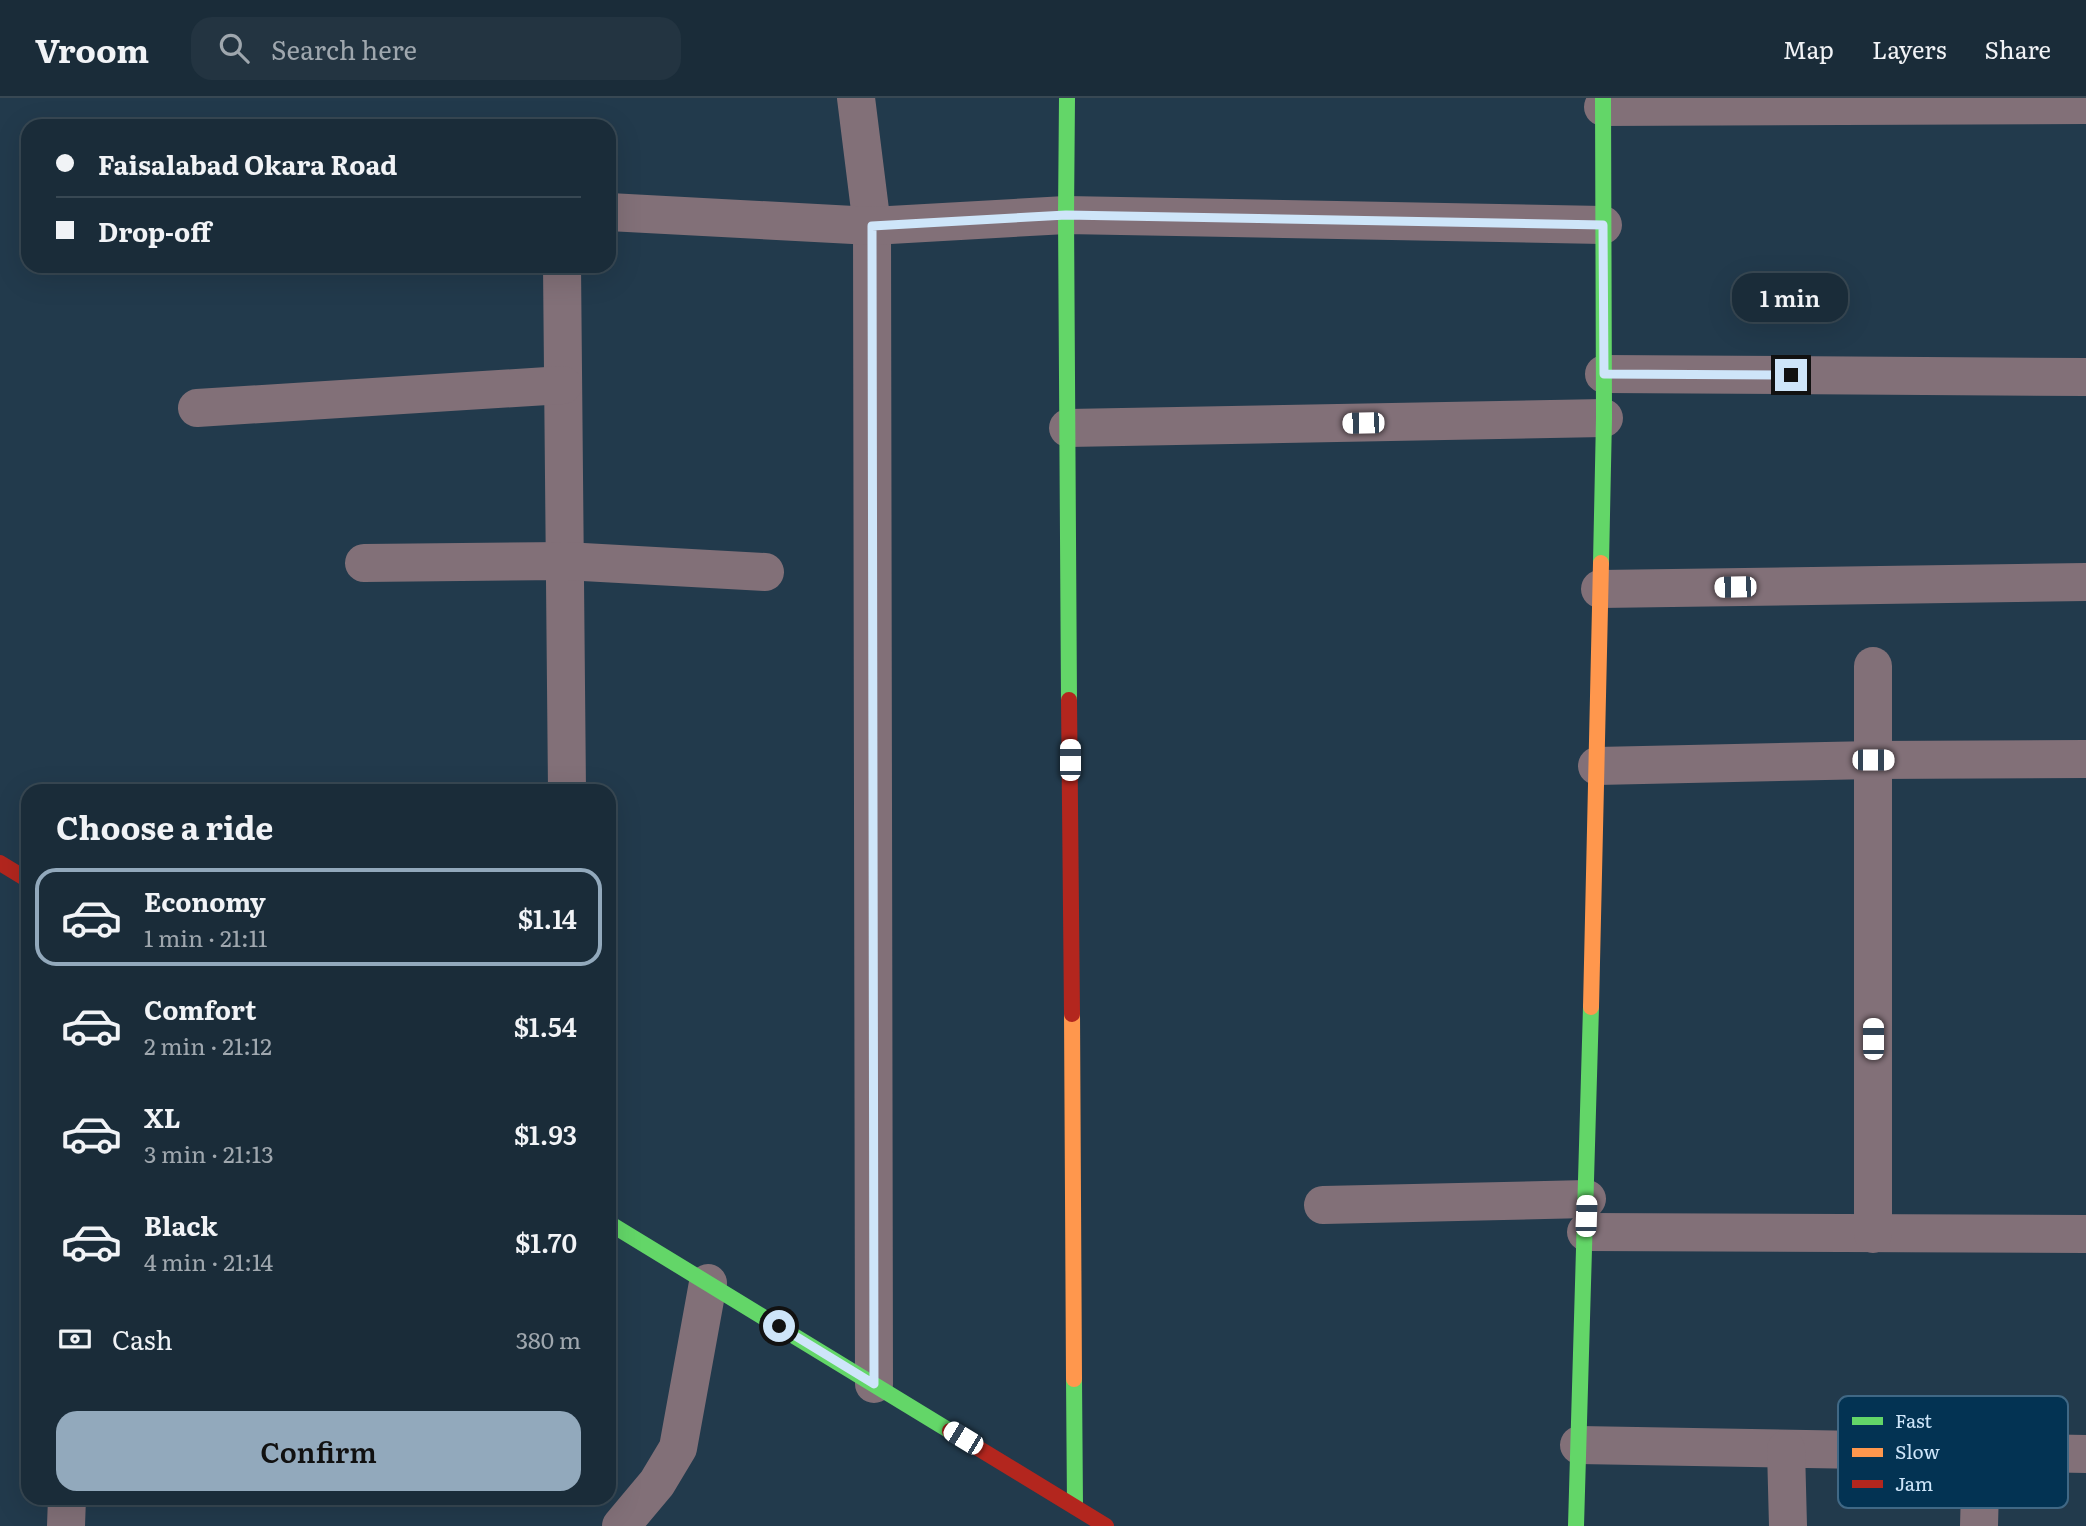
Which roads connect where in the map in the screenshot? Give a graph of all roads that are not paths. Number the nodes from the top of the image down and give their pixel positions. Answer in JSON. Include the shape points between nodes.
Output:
{"nodes":[{"id":1,"x":856,"y":98,"type":"edge"},
{"id":2,"x":1067,"y":98,"type":"edge"},
{"id":3,"x":1603,"y":102,"type":"edge"},
{"id":4,"x":1866,"y":102,"type":"edge"},
{"id":5,"x":2086,"y":105,"type":"edge"},
{"id":6,"x":616,"y":212,"type":"edge"},
{"id":7,"x":1066,"y":215,"type":"junction"},
{"id":8,"x":1603,"y":225,"type":"junction"},
{"id":9,"x":872,"y":226,"type":"junction"},
{"id":10,"x":562,"y":273,"type":"edge"},
{"id":11,"x":1604,"y":374,"type":"junction"},
{"id":12,"x":2086,"y":377,"type":"edge"},
{"id":13,"x":563,"y":384,"type":"junction"},
{"id":14,"x":197,"y":408,"type":"dead end"},
{"id":15,"x":1604,"y":418,"type":"junction"},
{"id":16,"x":1068,"y":428,"type":"junction"},
{"id":17,"x":565,"y":561,"type":"junction"},
{"id":18,"x":364,"y":563,"type":"dead end"},
{"id":19,"x":765,"y":572,"type":"dead end"},
{"id":20,"x":2086,"y":582,"type":"edge"},
{"id":21,"x":1600,"y":589,"type":"junction"},
{"id":22,"x":1873,"y":667,"type":"dead end"},
{"id":23,"x":2086,"y":759,"type":"edge"},
{"id":24,"x":1873,"y":760,"type":"junction"},
{"id":25,"x":1597,"y":766,"type":"junction"},
{"id":26,"x":566,"y":784,"type":"edge"},
{"id":27,"x":0,"y":863,"type":"edge"},
{"id":28,"x":21,"y":876,"type":"edge"},
{"id":29,"x":1324,"y":1205,"type":"dead end"},
{"id":30,"x":1586,"y":1215,"type":"junction"},
{"id":31,"x":616,"y":1227,"type":"edge"},
{"id":32,"x":1872,"y":1234,"type":"junction"},
{"id":33,"x":2086,"y":1234,"type":"edge"},
{"id":34,"x":708,"y":1283,"type":"junction"},
{"id":35,"x":874,"y":1384,"type":"junction"},
{"id":36,"x":1579,"y":1445,"type":"junction"},
{"id":37,"x":1786,"y":1449,"type":"junction"},
{"id":38,"x":1838,"y":1450,"type":"edge"},
{"id":39,"x":2068,"y":1454,"type":"edge"},
{"id":40,"x":2086,"y":1454,"type":"edge"},
{"id":41,"x":67,"y":1505,"type":"edge"},
{"id":42,"x":1076,"y":1506,"type":"junction"},
{"id":43,"x":1979,"y":1508,"type":"edge"},
{"id":44,"x":66,"y":1526,"type":"edge"},
{"id":45,"x":621,"y":1526,"type":"edge"},
{"id":46,"x":1106,"y":1526,"type":"edge"},
{"id":47,"x":1576,"y":1526,"type":"edge"},
{"id":48,"x":1788,"y":1526,"type":"edge"},
{"id":49,"x":1979,"y":1526,"type":"edge"}],
"edges":[{"from":1,"to":9,"type":"street"},
{"from":2,"to":7,"type":"street"},
{"from":3,"to":4,"type":"street"},
{"from":3,"to":8,"type":"street"},
{"from":4,"to":5,"type":"street"},
{"from":6,"to":9,"type":"street"},
{"from":7,"to":8,"type":"street"},
{"from":7,"to":9,"type":"street"},
{"from":7,"to":16,"type":"street"},
{"from":8,"to":11,"type":"street"},
{"from":9,"to":35,"type":"street"},
{"from":10,"to":13,"type":"street"},
{"from":11,"to":12,"type":"street"},
{"from":11,"to":15,"type":"street"},
{"from":13,"to":14,"type":"street"},
{"from":13,"to":17,"type":"street"},
{"from":15,"to":16,"type":"street"},
{"from":15,"to":21,"type":"street"},
{"from":16,"to":42,"type":"street"},
{"from":17,"to":18,"type":"street"},
{"from":17,"to":19,"type":"street"},
{"from":17,"to":26,"type":"street"},
{"from":20,"to":21,"type":"street"},
{"from":21,"to":25,"type":"street"},
{"from":22,"to":24,"type":"street"},
{"from":23,"to":24,"type":"street"},
{"from":24,"to":25,"type":"street"},
{"from":24,"to":32,"type":"street"},
{"from":25,"to":30,"type":"street"},
{"from":27,"to":28,"type":"street"},
{"from":29,"to":30,"type":"street"},
{"from":30,"to":32,"type":"street"},
{"from":30,"to":36,"type":"street"},
{"from":31,"to":34,"type":"street"},
{"from":32,"to":33,"type":"street"},
{"from":34,"to":35,"type":"street"},
{"from":34,"to":45,"type":"street","via":[[678,1448],[657,1483]]},
{"from":35,"to":42,"type":"street"},
{"from":36,"to":37,"type":"street"},
{"from":36,"to":47,"type":"street"},
{"from":37,"to":38,"type":"street"},
{"from":37,"to":48,"type":"street"},
{"from":39,"to":40,"type":"street"},
{"from":41,"to":44,"type":"street"},
{"from":42,"to":46,"type":"street"},
{"from":43,"to":49,"type":"street"}]}
